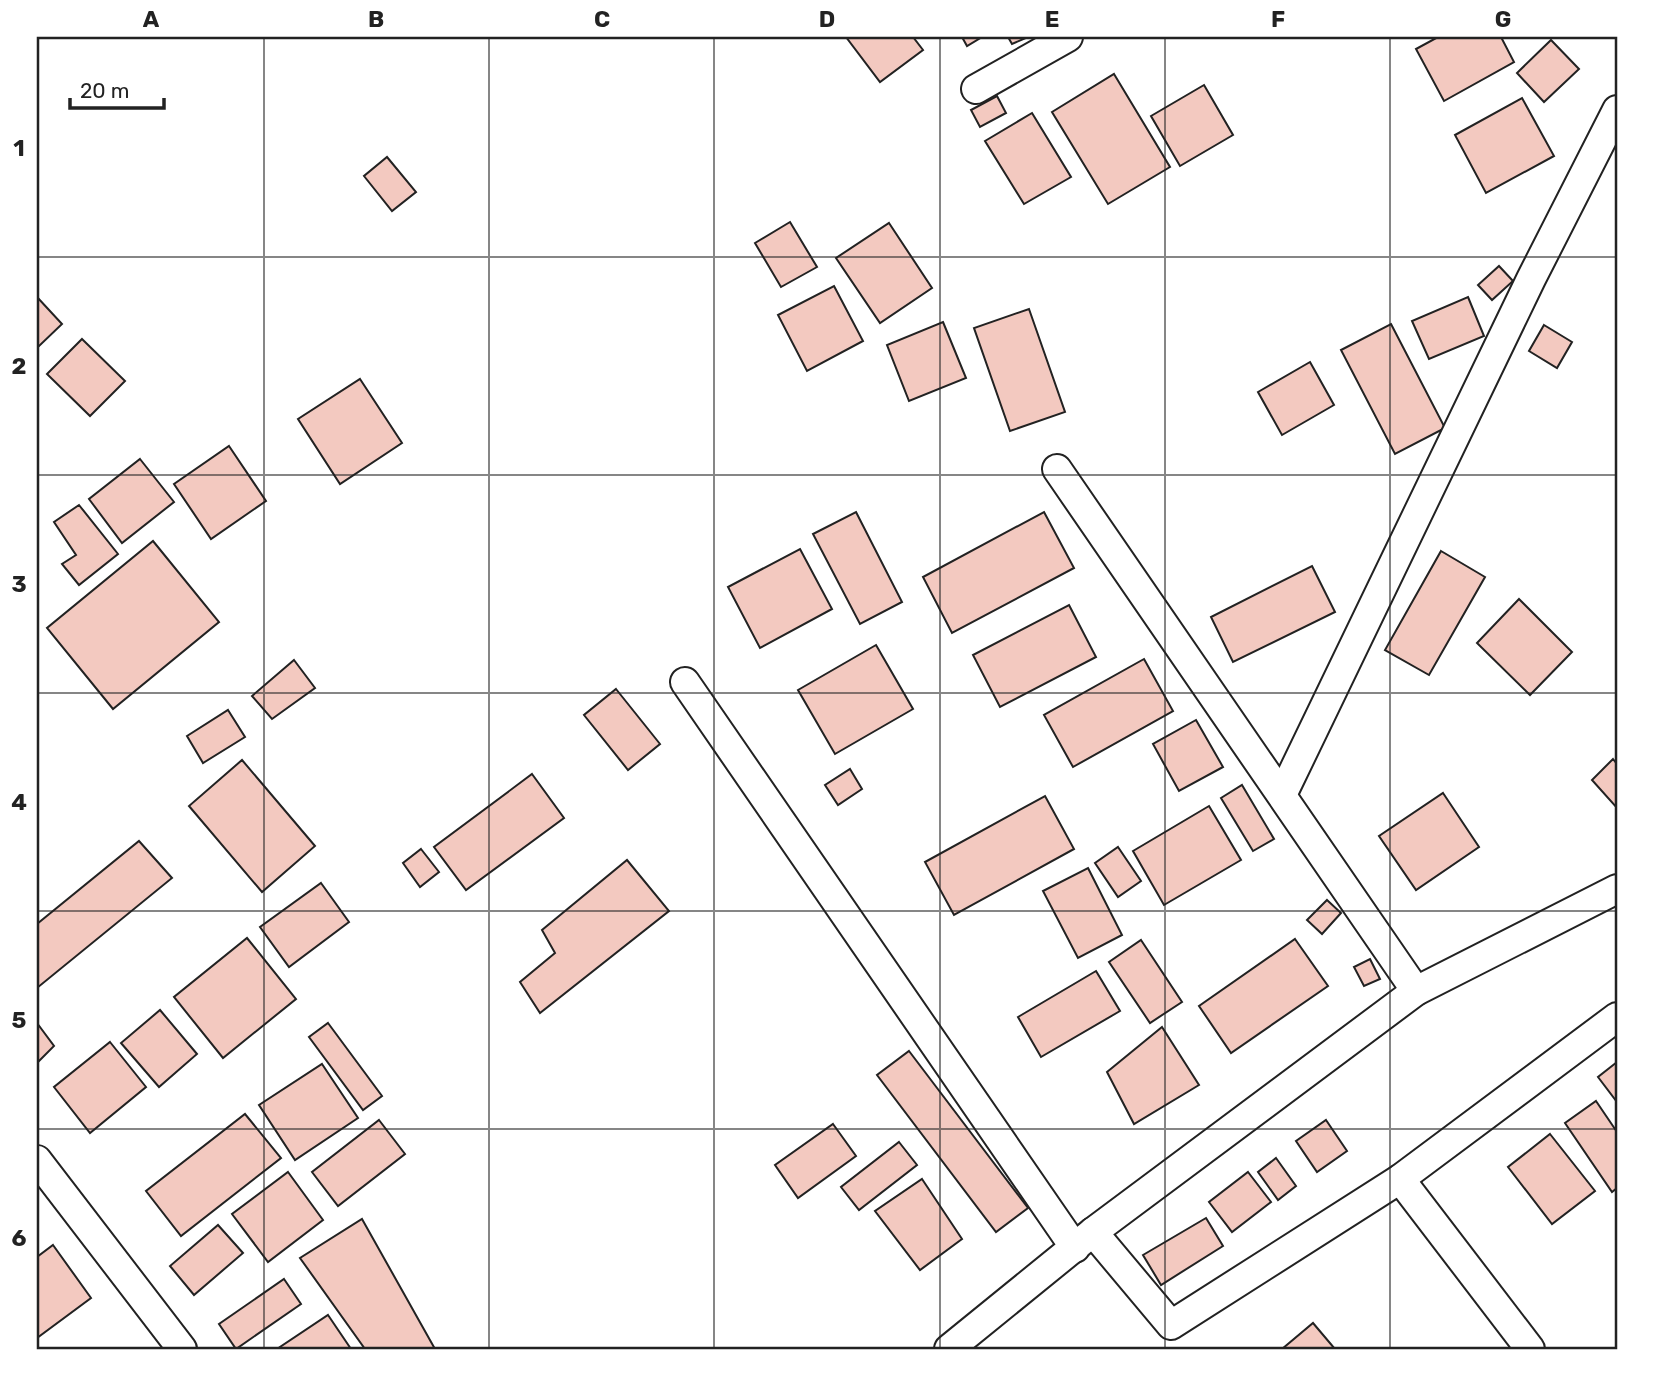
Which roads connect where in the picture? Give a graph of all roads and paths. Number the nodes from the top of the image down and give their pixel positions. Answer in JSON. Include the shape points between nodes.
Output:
{"nodes":[{"id":1,"x":1068,"y":37,"type":"edge"},
{"id":2,"x":976,"y":89,"type":"dead end"},
{"id":3,"x":1617,"y":110,"type":"edge"},
{"id":4,"x":1057,"y":469,"type":"dead end"},
{"id":5,"x":685,"y":682,"type":"dead end"},
{"id":6,"x":1282,"y":795,"type":"junction"},
{"id":7,"x":1617,"y":890,"type":"edge"},
{"id":8,"x":1416,"y":991,"type":"junction"},
{"id":9,"x":1617,"y":1017,"type":"edge"},
{"id":10,"x":37,"y":1160,"type":"edge"},
{"id":11,"x":1400,"y":1179,"type":"junction"},
{"id":12,"x":1084,"y":1240,"type":"junction"},
{"id":13,"x":182,"y":1349,"type":"edge"},
{"id":14,"x":949,"y":1349,"type":"edge"},
{"id":15,"x":1530,"y":1349,"type":"edge"}],
"edges":[{"from":1,"to":2,"type":"street"},
{"from":3,"to":6,"type":"street"},
{"from":4,"to":6,"type":"street"},
{"from":5,"to":12,"type":"street"},
{"from":6,"to":8,"type":"street"},
{"from":7,"to":8,"type":"street"},
{"from":8,"to":12,"type":"street"},
{"from":9,"to":11,"type":"street"},
{"from":10,"to":13,"type":"street"},
{"from":11,"to":12,"type":"street","via":[[1171,1325]]},
{"from":11,"to":15,"type":"street"},
{"from":12,"to":14,"type":"street"}]}
